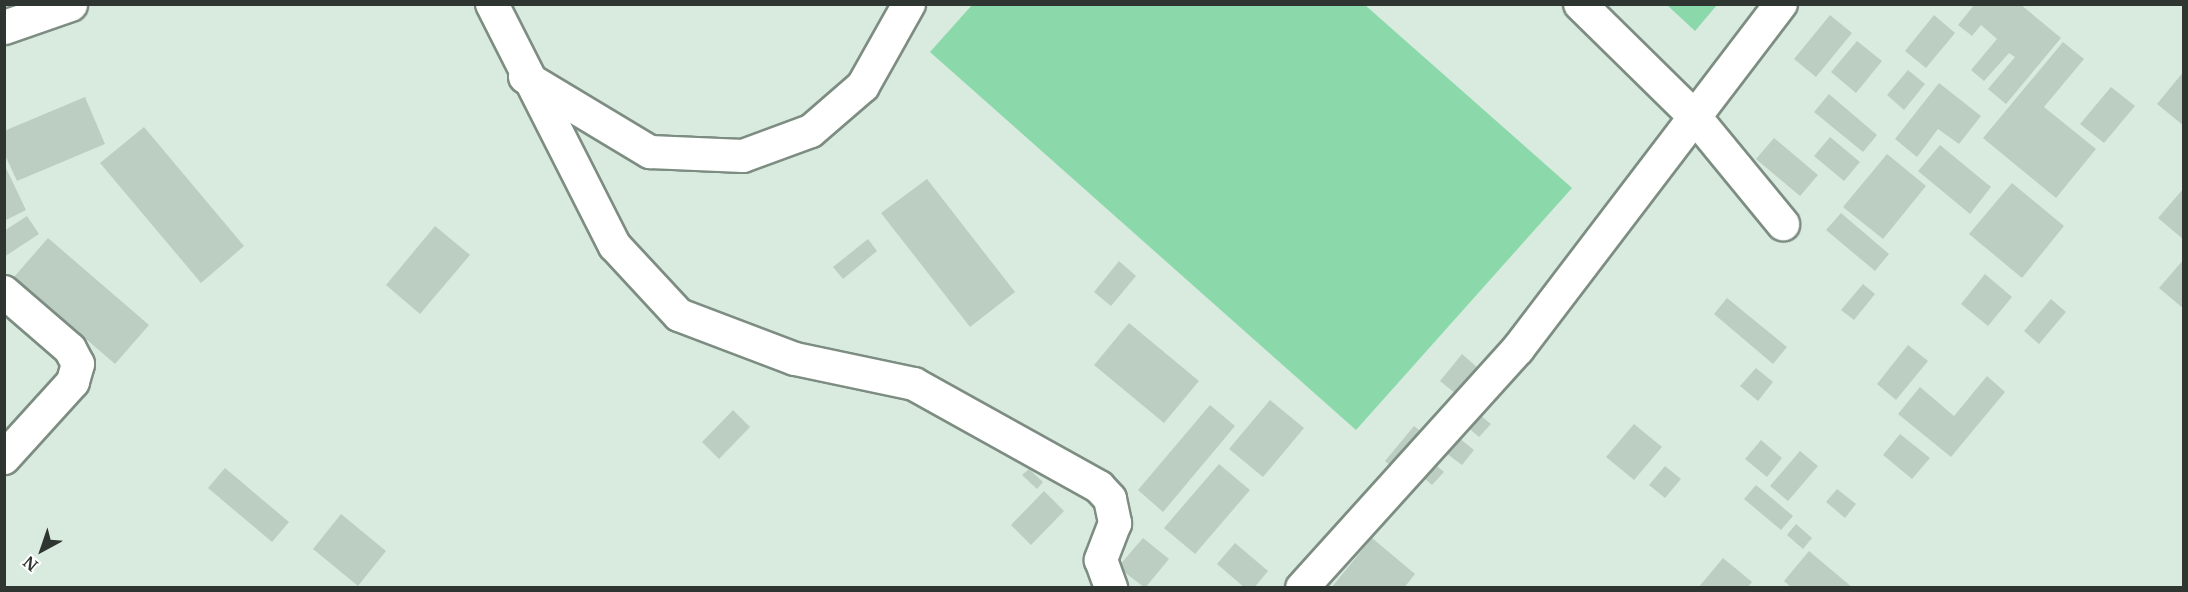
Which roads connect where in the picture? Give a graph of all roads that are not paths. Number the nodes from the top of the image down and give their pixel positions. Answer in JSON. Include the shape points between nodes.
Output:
{"nodes":[{"id":1,"x":70,"y":4,"type":"edge"},
{"id":2,"x":492,"y":4,"type":"edge"},
{"id":3,"x":909,"y":4,"type":"edge"},
{"id":4,"x":1580,"y":4,"type":"edge"},
{"id":5,"x":1781,"y":4,"type":"edge"},
{"id":6,"x":4,"y":27,"type":"edge"},
{"id":7,"x":525,"y":76,"type":"junction"},
{"id":8,"x":1695,"y":117,"type":"junction"},
{"id":9,"x":1783,"y":224,"type":"dead end"},
{"id":10,"x":4,"y":292,"type":"edge"},
{"id":11,"x":4,"y":458,"type":"edge"},
{"id":12,"x":1112,"y":588,"type":"edge"},
{"id":13,"x":1302,"y":588,"type":"edge"}],
"edges":[{"from":1,"to":6,"type":"main road"},
{"from":2,"to":7,"type":"street"},
{"from":3,"to":7,"type":"street","via":[[863,86],[811,130],[743,156],[650,152]]},
{"from":4,"to":8,"type":"street"},
{"from":5,"to":8,"type":"street"},
{"from":7,"to":12,"type":"street","via":[[615,246],[679,315],[795,359],[914,384],[1099,487],[1110,499],[1115,522],[1101,560]]},
{"from":8,"to":9,"type":"street"},
{"from":8,"to":13,"type":"street","via":[[1518,349]]},
{"from":10,"to":11,"type":"street","via":[[70,350],[78,364],[73,382]]}]}
